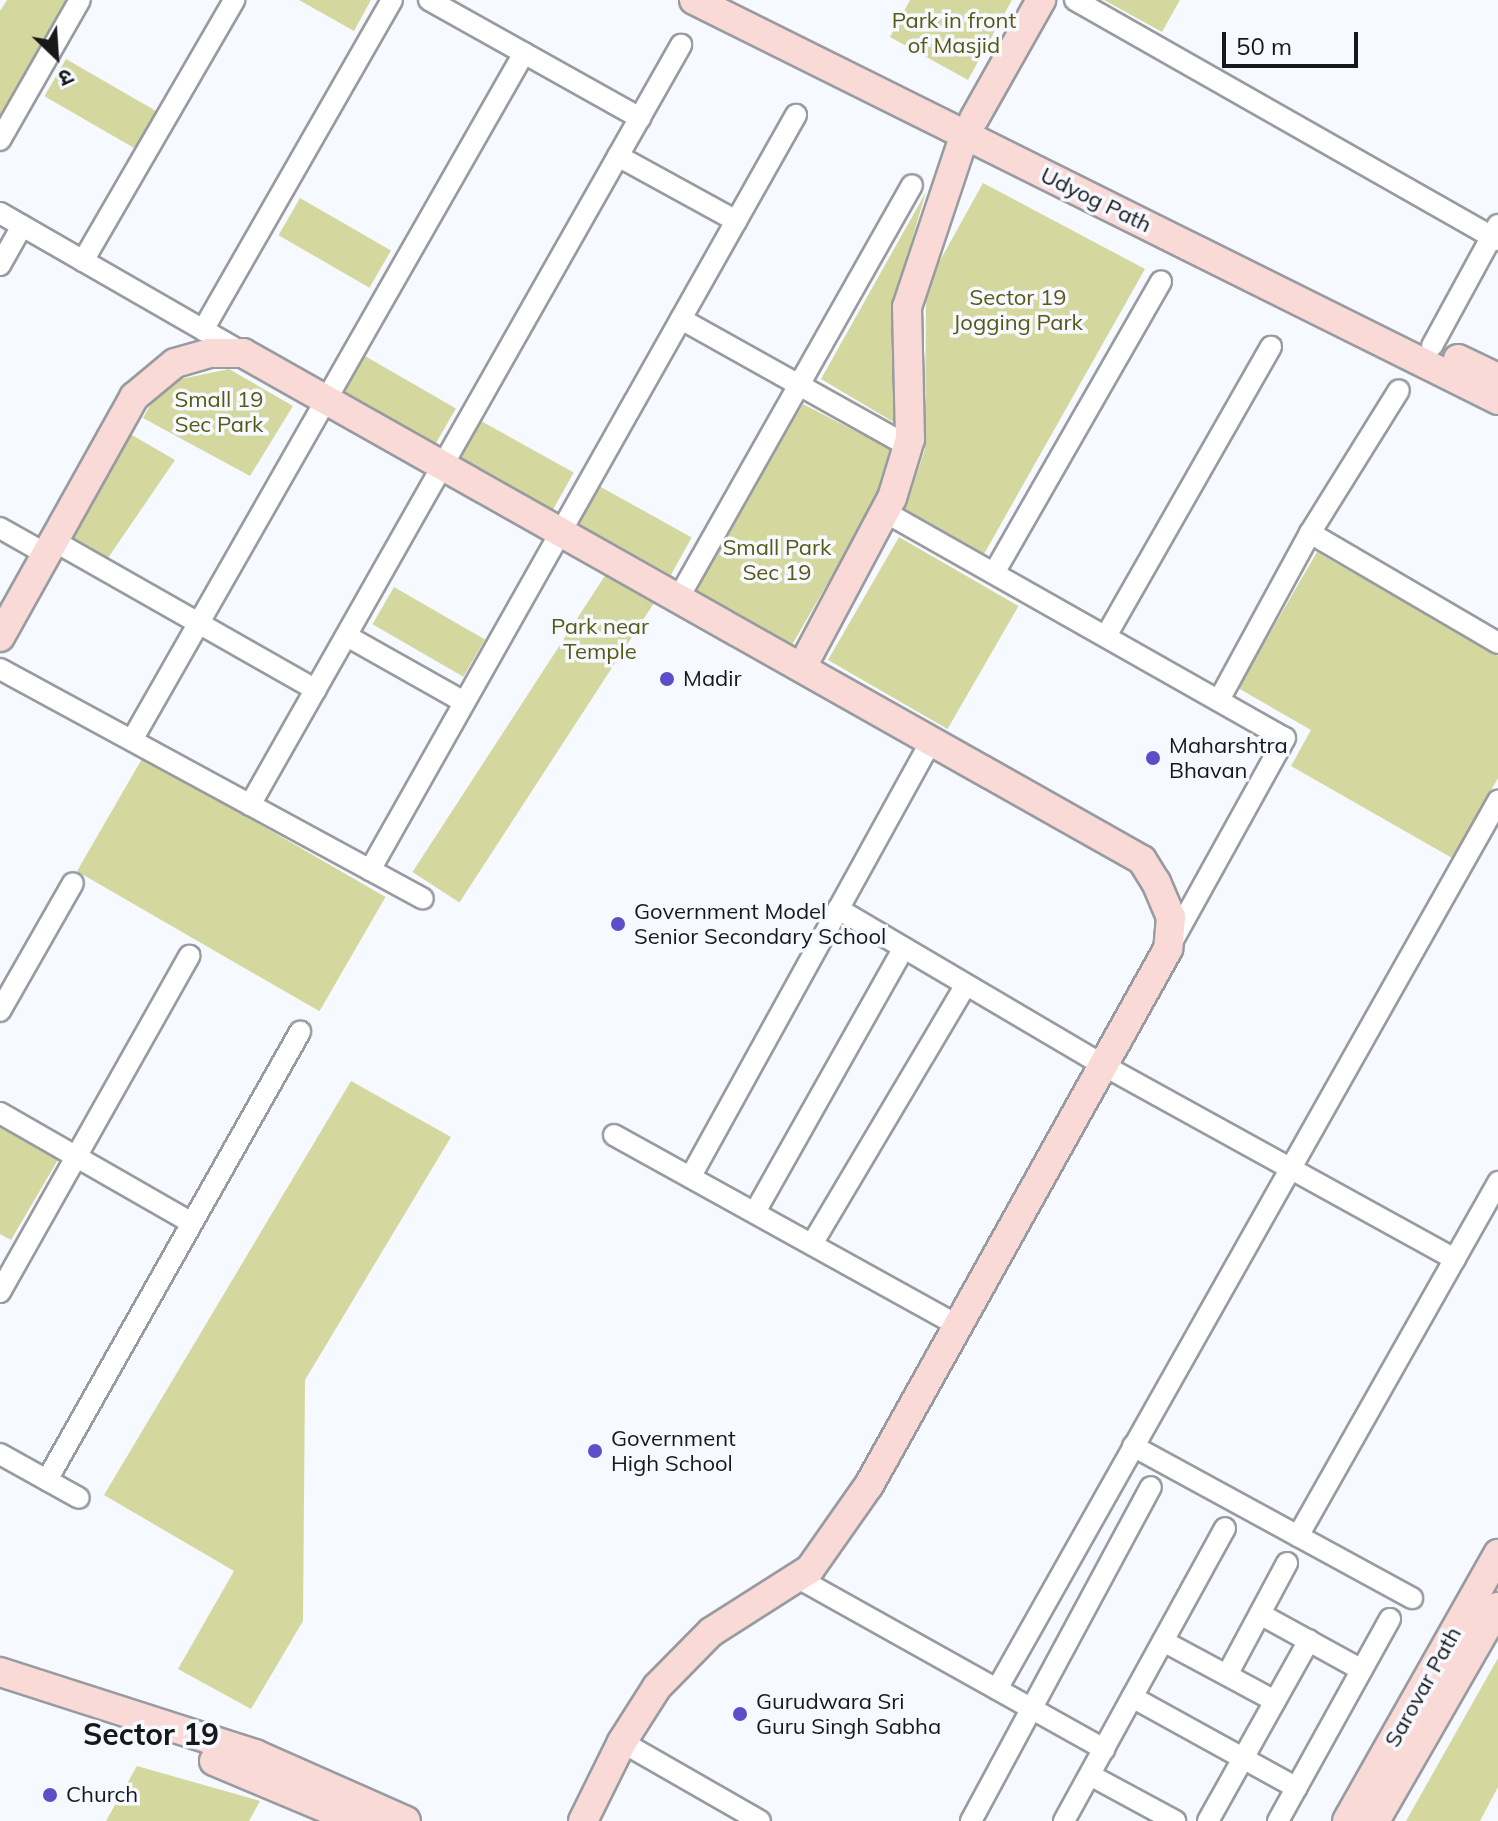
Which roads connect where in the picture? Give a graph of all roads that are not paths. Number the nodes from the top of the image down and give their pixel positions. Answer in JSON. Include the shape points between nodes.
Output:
{"nodes":[{"id":1,"x":80,"y":0,"type":"edge"},
{"id":2,"x":234,"y":0,"type":"edge"},
{"id":3,"x":392,"y":0,"type":"edge"},
{"id":4,"x":429,"y":0,"type":"edge"},
{"id":5,"x":694,"y":0,"type":"edge"},
{"id":6,"x":734,"y":0,"type":"edge"},
{"id":7,"x":1041,"y":0,"type":"edge"},
{"id":8,"x":1075,"y":0,"type":"edge"},
{"id":9,"x":681,"y":45,"type":"dead end"},
{"id":10,"x":524,"y":53,"type":"junction"},
{"id":11,"x":796,"y":115,"type":"dead end"},
{"id":12,"x":640,"y":118,"type":"junction"},
{"id":13,"x":969,"y":127,"type":"junction"},
{"id":14,"x":0,"y":140,"type":"edge"},
{"id":15,"x":618,"y":156,"type":"junction"},
{"id":16,"x":912,"y":185,"type":"dead end"},
{"id":17,"x":0,"y":213,"type":"edge"},
{"id":18,"x":736,"y":221,"type":"junction"},
{"id":19,"x":22,"y":226,"type":"junction"},
{"id":20,"x":1496,"y":234,"type":"edge"},
{"id":21,"x":83,"y":261,"type":"junction"},
{"id":22,"x":0,"y":265,"type":"edge"},
{"id":23,"x":1161,"y":281,"type":"dead end"},
{"id":24,"x":681,"y":319,"type":"junction"},
{"id":25,"x":203,"y":330,"type":"junction"},
{"id":26,"x":1432,"y":346,"type":"junction"},
{"id":27,"x":1271,"y":347,"type":"dead end"},
{"id":28,"x":243,"y":353,"type":"junction"},
{"id":29,"x":1498,"y":378,"type":"edge"},
{"id":30,"x":799,"y":385,"type":"junction"},
{"id":31,"x":1399,"y":390,"type":"dead end"},
{"id":32,"x":325,"y":399,"type":"junction"},
{"id":33,"x":1498,"y":400,"type":"edge"},
{"id":34,"x":908,"y":446,"type":"junction"},
{"id":35,"x":444,"y":466,"type":"junction"},
{"id":36,"x":885,"y":512,"type":"junction"},
{"id":37,"x":0,"y":528,"type":"edge"},
{"id":38,"x":560,"y":531,"type":"junction"},
{"id":39,"x":1310,"y":533,"type":"junction"},
{"id":40,"x":50,"y":547,"type":"junction"},
{"id":41,"x":994,"y":573,"type":"junction"},
{"id":42,"x":679,"y":597,"type":"junction"},
{"id":43,"x":198,"y":623,"type":"junction"},
{"id":44,"x":347,"y":636,"type":"junction"},
{"id":45,"x":1106,"y":636,"type":"junction"},
{"id":46,"x":0,"y":637,"type":"edge"},
{"id":47,"x":1498,"y":643,"type":"edge"},
{"id":48,"x":802,"y":667,"type":"junction"},
{"id":49,"x":0,"y":669,"type":"edge"},
{"id":50,"x":316,"y":690,"type":"junction"},
{"id":51,"x":1219,"y":700,"type":"junction"},
{"id":52,"x":464,"y":702,"type":"junction"},
{"id":53,"x":932,"y":739,"type":"junction"},
{"id":54,"x":132,"y":740,"type":"junction"},
{"id":55,"x":1498,"y":801,"type":"edge"},
{"id":56,"x":250,"y":805,"type":"junction"},
{"id":57,"x":370,"y":870,"type":"junction"},
{"id":58,"x":73,"y":883,"type":"dead end"},
{"id":59,"x":423,"y":899,"type":"dead end"},
{"id":60,"x":838,"y":909,"type":"junction"},
{"id":61,"x":904,"y":948,"type":"junction"},
{"id":62,"x":1168,"y":949,"type":"junction"},
{"id":63,"x":189,"y":956,"type":"dead end"},
{"id":64,"x":966,"y":985,"type":"junction"},
{"id":65,"x":0,"y":1011,"type":"edge"},
{"id":66,"x":300,"y":1032,"type":"dead end"},
{"id":67,"x":1103,"y":1065,"type":"junction"},
{"id":68,"x":0,"y":1113,"type":"edge"},
{"id":69,"x":614,"y":1135,"type":"dead end"},
{"id":70,"x":76,"y":1157,"type":"junction"},
{"id":71,"x":1290,"y":1168,"type":"junction"},
{"id":72,"x":691,"y":1176,"type":"junction"},
{"id":73,"x":1498,"y":1182,"type":"edge"},
{"id":74,"x":755,"y":1212,"type":"junction"},
{"id":75,"x":192,"y":1223,"type":"junction"},
{"id":76,"x":812,"y":1244,"type":"junction"},
{"id":77,"x":1455,"y":1259,"type":"junction"},
{"id":78,"x":0,"y":1292,"type":"edge"},
{"id":79,"x":959,"y":1326,"type":"junction"},
{"id":80,"x":1133,"y":1446,"type":"junction"},
{"id":81,"x":0,"y":1454,"type":"edge"},
{"id":82,"x":47,"y":1480,"type":"junction"},
{"id":83,"x":1151,"y":1487,"type":"dead end"},
{"id":84,"x":79,"y":1498,"type":"dead end"},
{"id":85,"x":1225,"y":1528,"type":"dead end"},
{"id":86,"x":1298,"y":1536,"type":"junction"},
{"id":87,"x":1498,"y":1554,"type":"edge"},
{"id":88,"x":1287,"y":1563,"type":"dead end"},
{"id":89,"x":798,"y":1578,"type":"junction"},
{"id":90,"x":1412,"y":1598,"type":"dead end"},
{"id":91,"x":1498,"y":1607,"type":"edge"},
{"id":92,"x":1260,"y":1614,"type":"junction"},
{"id":93,"x":1390,"y":1619,"type":"dead end"},
{"id":94,"x":1309,"y":1640,"type":"junction"},
{"id":95,"x":1163,"y":1641,"type":"junction"},
{"id":96,"x":1362,"y":1670,"type":"junction"},
{"id":97,"x":0,"y":1672,"type":"edge"},
{"id":98,"x":1227,"y":1675,"type":"junction"},
{"id":99,"x":997,"y":1689,"type":"junction"},
{"id":100,"x":0,"y":1693,"type":"edge"},
{"id":101,"x":1132,"y":1697,"type":"junction"},
{"id":102,"x":1275,"y":1701,"type":"junction"},
{"id":103,"x":1031,"y":1710,"type":"junction"},
{"id":104,"x":622,"y":1742,"type":"junction"},
{"id":105,"x":1104,"y":1749,"type":"junction"},
{"id":106,"x":1243,"y":1758,"type":"junction"},
{"id":107,"x":1090,"y":1775,"type":"junction"},
{"id":108,"x":1297,"y":1788,"type":"junction"},
{"id":109,"x":1144,"y":1814,"type":"edge"},
{"id":110,"x":357,"y":1816,"type":"edge"},
{"id":111,"x":406,"y":1821,"type":"edge"},
{"id":112,"x":583,"y":1821,"type":"edge"},
{"id":113,"x":760,"y":1821,"type":"edge"},
{"id":114,"x":971,"y":1821,"type":"edge"},
{"id":115,"x":1064,"y":1821,"type":"edge"},
{"id":116,"x":1175,"y":1821,"type":"edge"},
{"id":117,"x":1208,"y":1821,"type":"edge"},
{"id":118,"x":1278,"y":1821,"type":"edge"},
{"id":119,"x":1347,"y":1821,"type":"edge"},
{"id":120,"x":1375,"y":1821,"type":"edge"}],
"edges":[{"from":1,"to":14,"type":"street"},
{"from":2,"to":21,"type":"street"},
{"from":3,"to":25,"type":"street"},
{"from":4,"to":10,"type":"street"},
{"from":5,"to":13,"type":"street","name":"Udyog Path"},
{"from":6,"to":13,"type":"street","name":"Udyog Path"},
{"from":7,"to":13,"type":"street"},
{"from":8,"to":20,"type":"street"},
{"from":9,"to":12,"type":"street"},
{"from":10,"to":12,"type":"street"},
{"from":10,"to":32,"type":"street"},
{"from":11,"to":18,"type":"street"},
{"from":12,"to":15,"type":"street"},
{"from":13,"to":26,"type":"street","name":"Udyog Path"},
{"from":13,"to":33,"type":"street","name":"Udyog Path"},
{"from":13,"to":34,"type":"street","via":[[907,307]]},
{"from":15,"to":18,"type":"street"},
{"from":15,"to":35,"type":"street"},
{"from":16,"to":30,"type":"street"},
{"from":17,"to":19,"type":"street"},
{"from":18,"to":24,"type":"street"},
{"from":19,"to":21,"type":"street"},
{"from":19,"to":22,"type":"street"},
{"from":20,"to":26,"type":"street"},
{"from":21,"to":25,"type":"street"},
{"from":23,"to":41,"type":"street"},
{"from":24,"to":30,"type":"street"},
{"from":24,"to":38,"type":"street"},
{"from":25,"to":28,"type":"street"},
{"from":26,"to":29,"type":"street","name":"Udyog Path"},
{"from":27,"to":45,"type":"street"},
{"from":28,"to":32,"type":"street"},
{"from":28,"to":40,"type":"street","via":[[209,353],[175,363],[134,397]]},
{"from":30,"to":34,"type":"street"},
{"from":30,"to":42,"type":"street"},
{"from":31,"to":39,"type":"street"},
{"from":32,"to":35,"type":"street"},
{"from":32,"to":43,"type":"street"},
{"from":34,"to":36,"type":"street"},
{"from":35,"to":38,"type":"street"},
{"from":35,"to":44,"type":"street"},
{"from":36,"to":41,"type":"street"},
{"from":36,"to":48,"type":"street"},
{"from":37,"to":40,"type":"street"},
{"from":38,"to":42,"type":"street"},
{"from":38,"to":52,"type":"street"},
{"from":39,"to":47,"type":"street"},
{"from":39,"to":51,"type":"street"},
{"from":40,"to":43,"type":"street"},
{"from":40,"to":46,"type":"street"},
{"from":41,"to":45,"type":"street"},
{"from":42,"to":48,"type":"street"},
{"from":43,"to":50,"type":"street"},
{"from":43,"to":54,"type":"street"},
{"from":44,"to":50,"type":"street"},
{"from":44,"to":52,"type":"street"},
{"from":45,"to":51,"type":"street"},
{"from":48,"to":53,"type":"street"},
{"from":49,"to":54,"type":"street"},
{"from":50,"to":56,"type":"street"},
{"from":51,"to":62,"type":"street","via":[[1285,738]]},
{"from":52,"to":57,"type":"street"},
{"from":53,"to":60,"type":"street"},
{"from":53,"to":62,"type":"street","via":[[1142,860],[1171,917]]},
{"from":54,"to":56,"type":"street"},
{"from":55,"to":71,"type":"street"},
{"from":56,"to":57,"type":"street"},
{"from":57,"to":59,"type":"street"},
{"from":58,"to":65,"type":"street"},
{"from":60,"to":61,"type":"street"},
{"from":60,"to":72,"type":"street"},
{"from":61,"to":64,"type":"street"},
{"from":61,"to":74,"type":"street"},
{"from":62,"to":67,"type":"street"},
{"from":63,"to":70,"type":"street"},
{"from":64,"to":67,"type":"street"},
{"from":64,"to":76,"type":"street"},
{"from":66,"to":75,"type":"street"},
{"from":67,"to":71,"type":"street"},
{"from":67,"to":79,"type":"street"},
{"from":68,"to":70,"type":"street"},
{"from":69,"to":72,"type":"street"},
{"from":70,"to":75,"type":"street"},
{"from":70,"to":78,"type":"street"},
{"from":71,"to":77,"type":"street"},
{"from":71,"to":80,"type":"street"},
{"from":72,"to":74,"type":"street"},
{"from":73,"to":77,"type":"street"},
{"from":74,"to":76,"type":"street"},
{"from":75,"to":82,"type":"street"},
{"from":76,"to":79,"type":"street"},
{"from":77,"to":86,"type":"street"},
{"from":79,"to":89,"type":"street","via":[[869,1485]]},
{"from":80,"to":86,"type":"street"},
{"from":80,"to":99,"type":"street"},
{"from":81,"to":82,"type":"street"},
{"from":82,"to":84,"type":"street"},
{"from":83,"to":103,"type":"street"},
{"from":85,"to":95,"type":"street"},
{"from":86,"to":90,"type":"street"},
{"from":87,"to":119,"type":"street","name":"Sarovar Path"},
{"from":88,"to":92,"type":"street"},
{"from":89,"to":99,"type":"street"},
{"from":89,"to":104,"type":"street","via":[[711,1632],[657,1687]]},
{"from":91,"to":120,"type":"street","name":"Sarovar Path"},
{"from":92,"to":94,"type":"street"},
{"from":92,"to":98,"type":"street"},
{"from":93,"to":96,"type":"street"},
{"from":94,"to":96,"type":"street"},
{"from":94,"to":102,"type":"street"},
{"from":95,"to":98,"type":"street"},
{"from":95,"to":101,"type":"street"},
{"from":96,"to":108,"type":"street"},
{"from":97,"to":110,"type":"street","via":[[255,1754]]},
{"from":98,"to":102,"type":"street"},
{"from":99,"to":103,"type":"street"},
{"from":100,"to":110,"type":"street","via":[[243,1770]]},
{"from":101,"to":105,"type":"street"},
{"from":101,"to":106,"type":"street"},
{"from":102,"to":106,"type":"street"},
{"from":103,"to":105,"type":"street"},
{"from":103,"to":114,"type":"street"},
{"from":104,"to":112,"type":"street"},
{"from":104,"to":113,"type":"street"},
{"from":105,"to":107,"type":"street"},
{"from":106,"to":108,"type":"street"},
{"from":106,"to":117,"type":"street"},
{"from":107,"to":109,"type":"street"},
{"from":107,"to":115,"type":"street"},
{"from":108,"to":118,"type":"street"},
{"from":109,"to":116,"type":"street"},
{"from":110,"to":111,"type":"street"}]}
